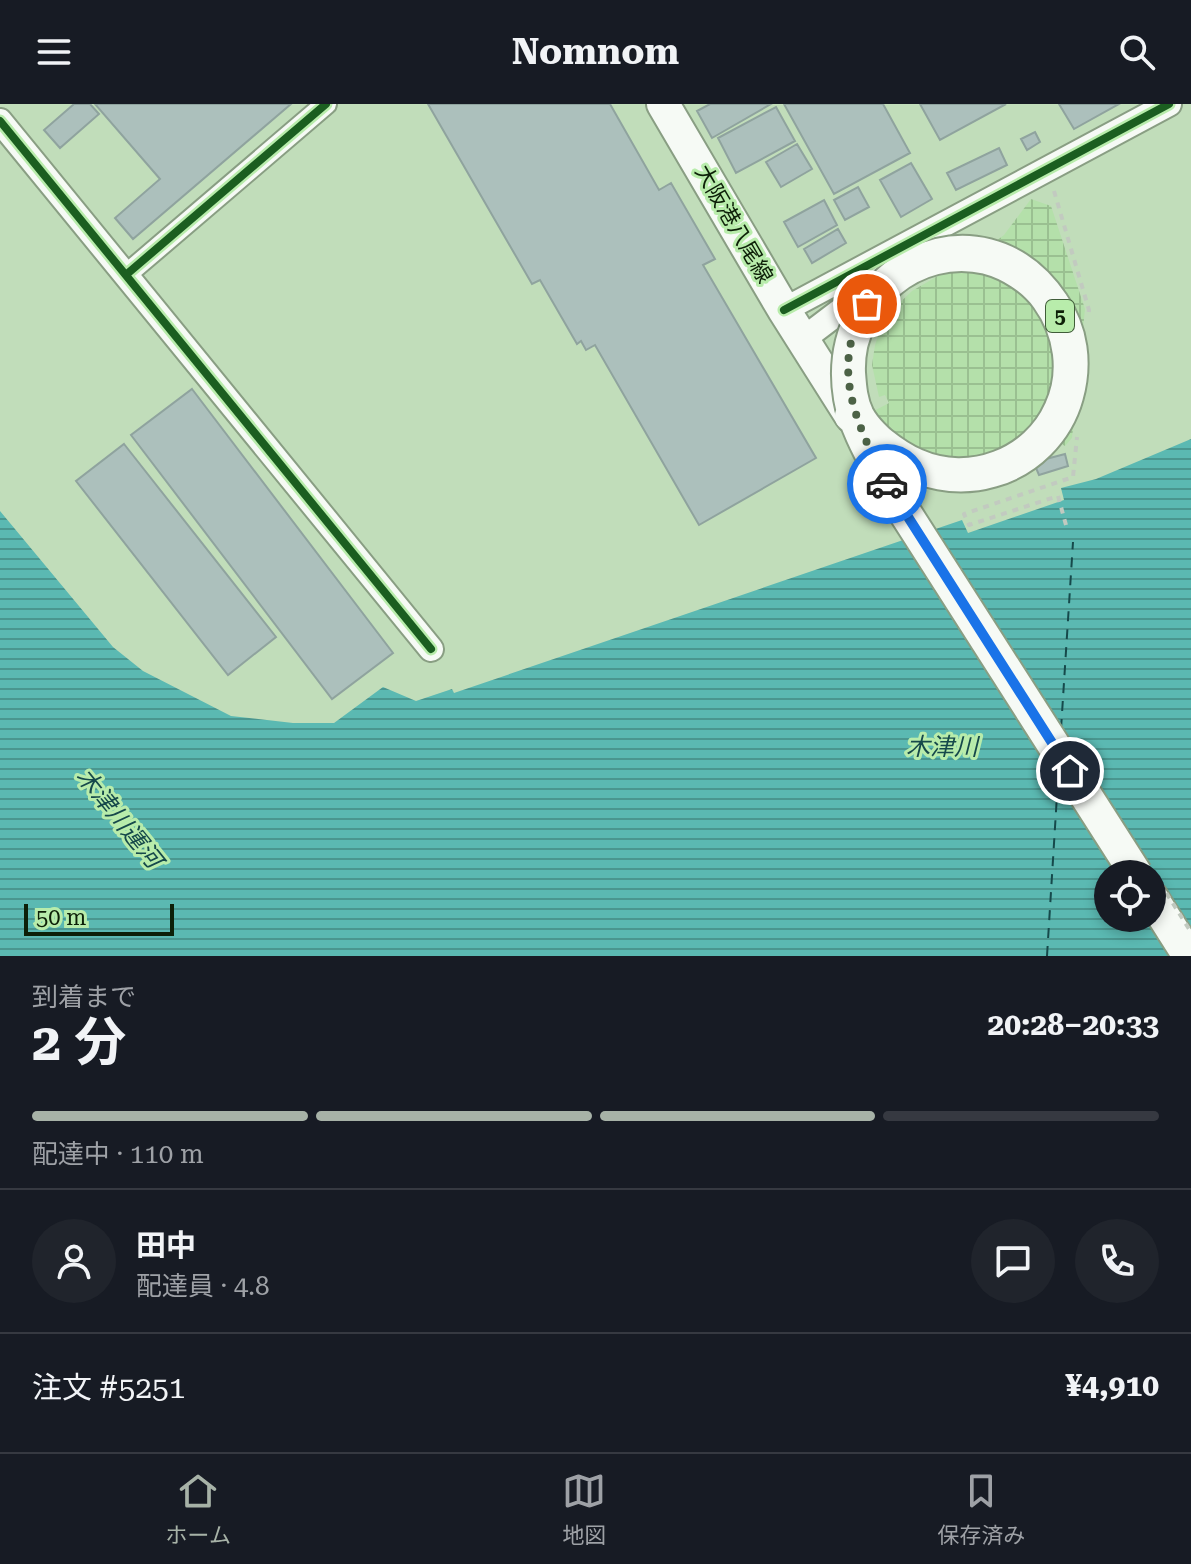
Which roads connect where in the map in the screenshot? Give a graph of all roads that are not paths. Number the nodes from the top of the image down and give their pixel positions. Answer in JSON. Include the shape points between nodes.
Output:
{"nodes":[{"id":1,"x":326,"y":104,"type":"edge"},
{"id":2,"x":663,"y":104,"type":"edge"},
{"id":3,"x":1169,"y":104,"type":"edge"},
{"id":4,"x":0,"y":121,"type":"edge"},
{"id":5,"x":980,"y":204,"type":"junction"},
{"id":6,"x":933,"y":258,"type":"edge"},
{"id":7,"x":933,"y":258,"type":"edge"},
{"id":8,"x":934,"y":258,"type":"edge"},
{"id":9,"x":934,"y":258,"type":"edge"},
{"id":10,"x":127,"y":274,"type":"junction"},
{"id":11,"x":1036,"y":285,"type":"edge"},
{"id":12,"x":1036,"y":285,"type":"edge"},
{"id":13,"x":1036,"y":285,"type":"edge"},
{"id":14,"x":1036,"y":285,"type":"edge"},
{"id":15,"x":784,"y":310,"type":"junction"},
{"id":16,"x":802,"y":340,"type":"junction"},
{"id":17,"x":858,"y":422,"type":"edge"},
{"id":18,"x":858,"y":422,"type":"edge"},
{"id":19,"x":858,"y":422,"type":"edge"},
{"id":20,"x":858,"y":422,"type":"edge"},
{"id":21,"x":879,"y":442,"type":"edge"},
{"id":22,"x":879,"y":442,"type":"edge"},
{"id":23,"x":879,"y":442,"type":"edge"},
{"id":24,"x":879,"y":442,"type":"edge"},
{"id":25,"x":431,"y":649,"type":"dead end"},
{"id":26,"x":1127,"y":860,"type":"edge"},
{"id":27,"x":1166,"y":920,"type":"edge"},
{"id":28,"x":1189,"y":956,"type":"edge"}],
"edges":[{"from":1,"to":10,"type":"street"},
{"from":2,"to":15,"type":"main road","name":"大阪港八尾線","number":"5"},
{"from":3,"to":5,"type":"street"},
{"from":4,"to":10,"type":"street"},
{"from":5,"to":15,"type":"street"},
{"from":5,"to":16,"type":"street"},
{"from":6,"to":23,"type":"main road","name":"大阪港八尾線","number":"5","bridge":true,"via":[[884,285],[854,337],[851,395],[857,414]]},
{"from":7,"to":19,"type":"main road","name":"大阪港八尾線","number":"5","bridge":true,"via":[[889,279],[862,312],[852,337],[848,374]]},
{"from":8,"to":12,"type":"main road","name":"大阪港八尾線","number":"5","bridge":true,"via":[[990,259]]},
{"from":9,"to":14,"type":"main road","name":"大阪港八尾線","number":"5","bridge":true,"via":[[959,253],[1000,260]]},
{"from":10,"to":25,"type":"street"},
{"from":11,"to":22,"type":"main road","name":"大阪港八尾線","number":"5","bridge":true,"via":[[1055,309],[1069,356],[1059,414],[1040,441],[1003,466],[969,473],[923,468]]},
{"from":13,"to":24,"type":"main road","name":"大阪港八尾線","number":"5","bridge":true,"via":[[1056,308],[1070,343],[1072,369],[1055,425],[1032,450],[993,471],[945,474],[903,460]]},
{"from":15,"to":16,"type":"main road","name":"大阪港八尾線","number":"5"},
{"from":16,"to":17,"type":"main road","name":"大阪港八尾線","number":"5","bridge":true},
{"from":18,"to":21,"type":"main road","name":"大阪港八尾線","number":"5","bridge":true},
{"from":20,"to":26,"type":"main road","name":"大阪港八尾線","number":"5","bridge":true,"via":[[888,486]]},
{"from":27,"to":28,"type":"main road"}]}
